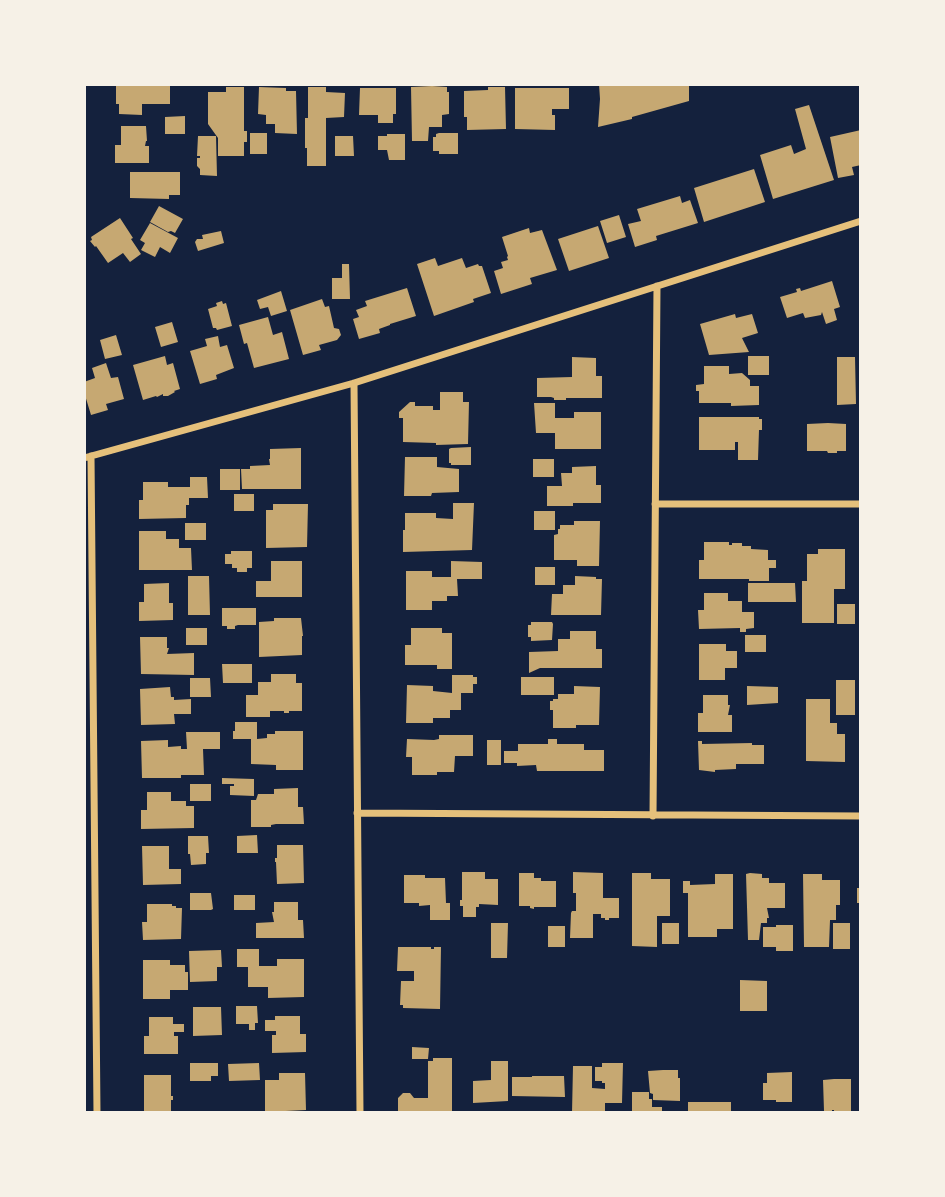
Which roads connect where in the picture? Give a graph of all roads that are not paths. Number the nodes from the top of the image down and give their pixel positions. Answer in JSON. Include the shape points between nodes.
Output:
{"nodes":[{"id":1,"x":861,"y":220,"type":"edge"},
{"id":2,"x":657,"y":286,"type":"junction"},
{"id":3,"x":354,"y":383,"type":"junction"},
{"id":4,"x":88,"y":457,"type":"edge"},
{"id":5,"x":861,"y":503,"type":"edge"},
{"id":6,"x":655,"y":504,"type":"junction"},
{"id":7,"x":358,"y":813,"type":"junction"},
{"id":8,"x":653,"y":816,"type":"junction"},
{"id":9,"x":861,"y":816,"type":"edge"},
{"id":10,"x":97,"y":1113,"type":"edge"},
{"id":11,"x":360,"y":1113,"type":"edge"}],
"edges":[{"from":1,"to":2,"type":"street"},
{"from":2,"to":3,"type":"street"},
{"from":2,"to":6,"type":"street"},
{"from":3,"to":4,"type":"street"},
{"from":3,"to":7,"type":"street"},
{"from":4,"to":10,"type":"street"},
{"from":5,"to":6,"type":"street"},
{"from":6,"to":8,"type":"street"},
{"from":7,"to":8,"type":"street"},
{"from":7,"to":11,"type":"street"},
{"from":8,"to":9,"type":"street"}]}
